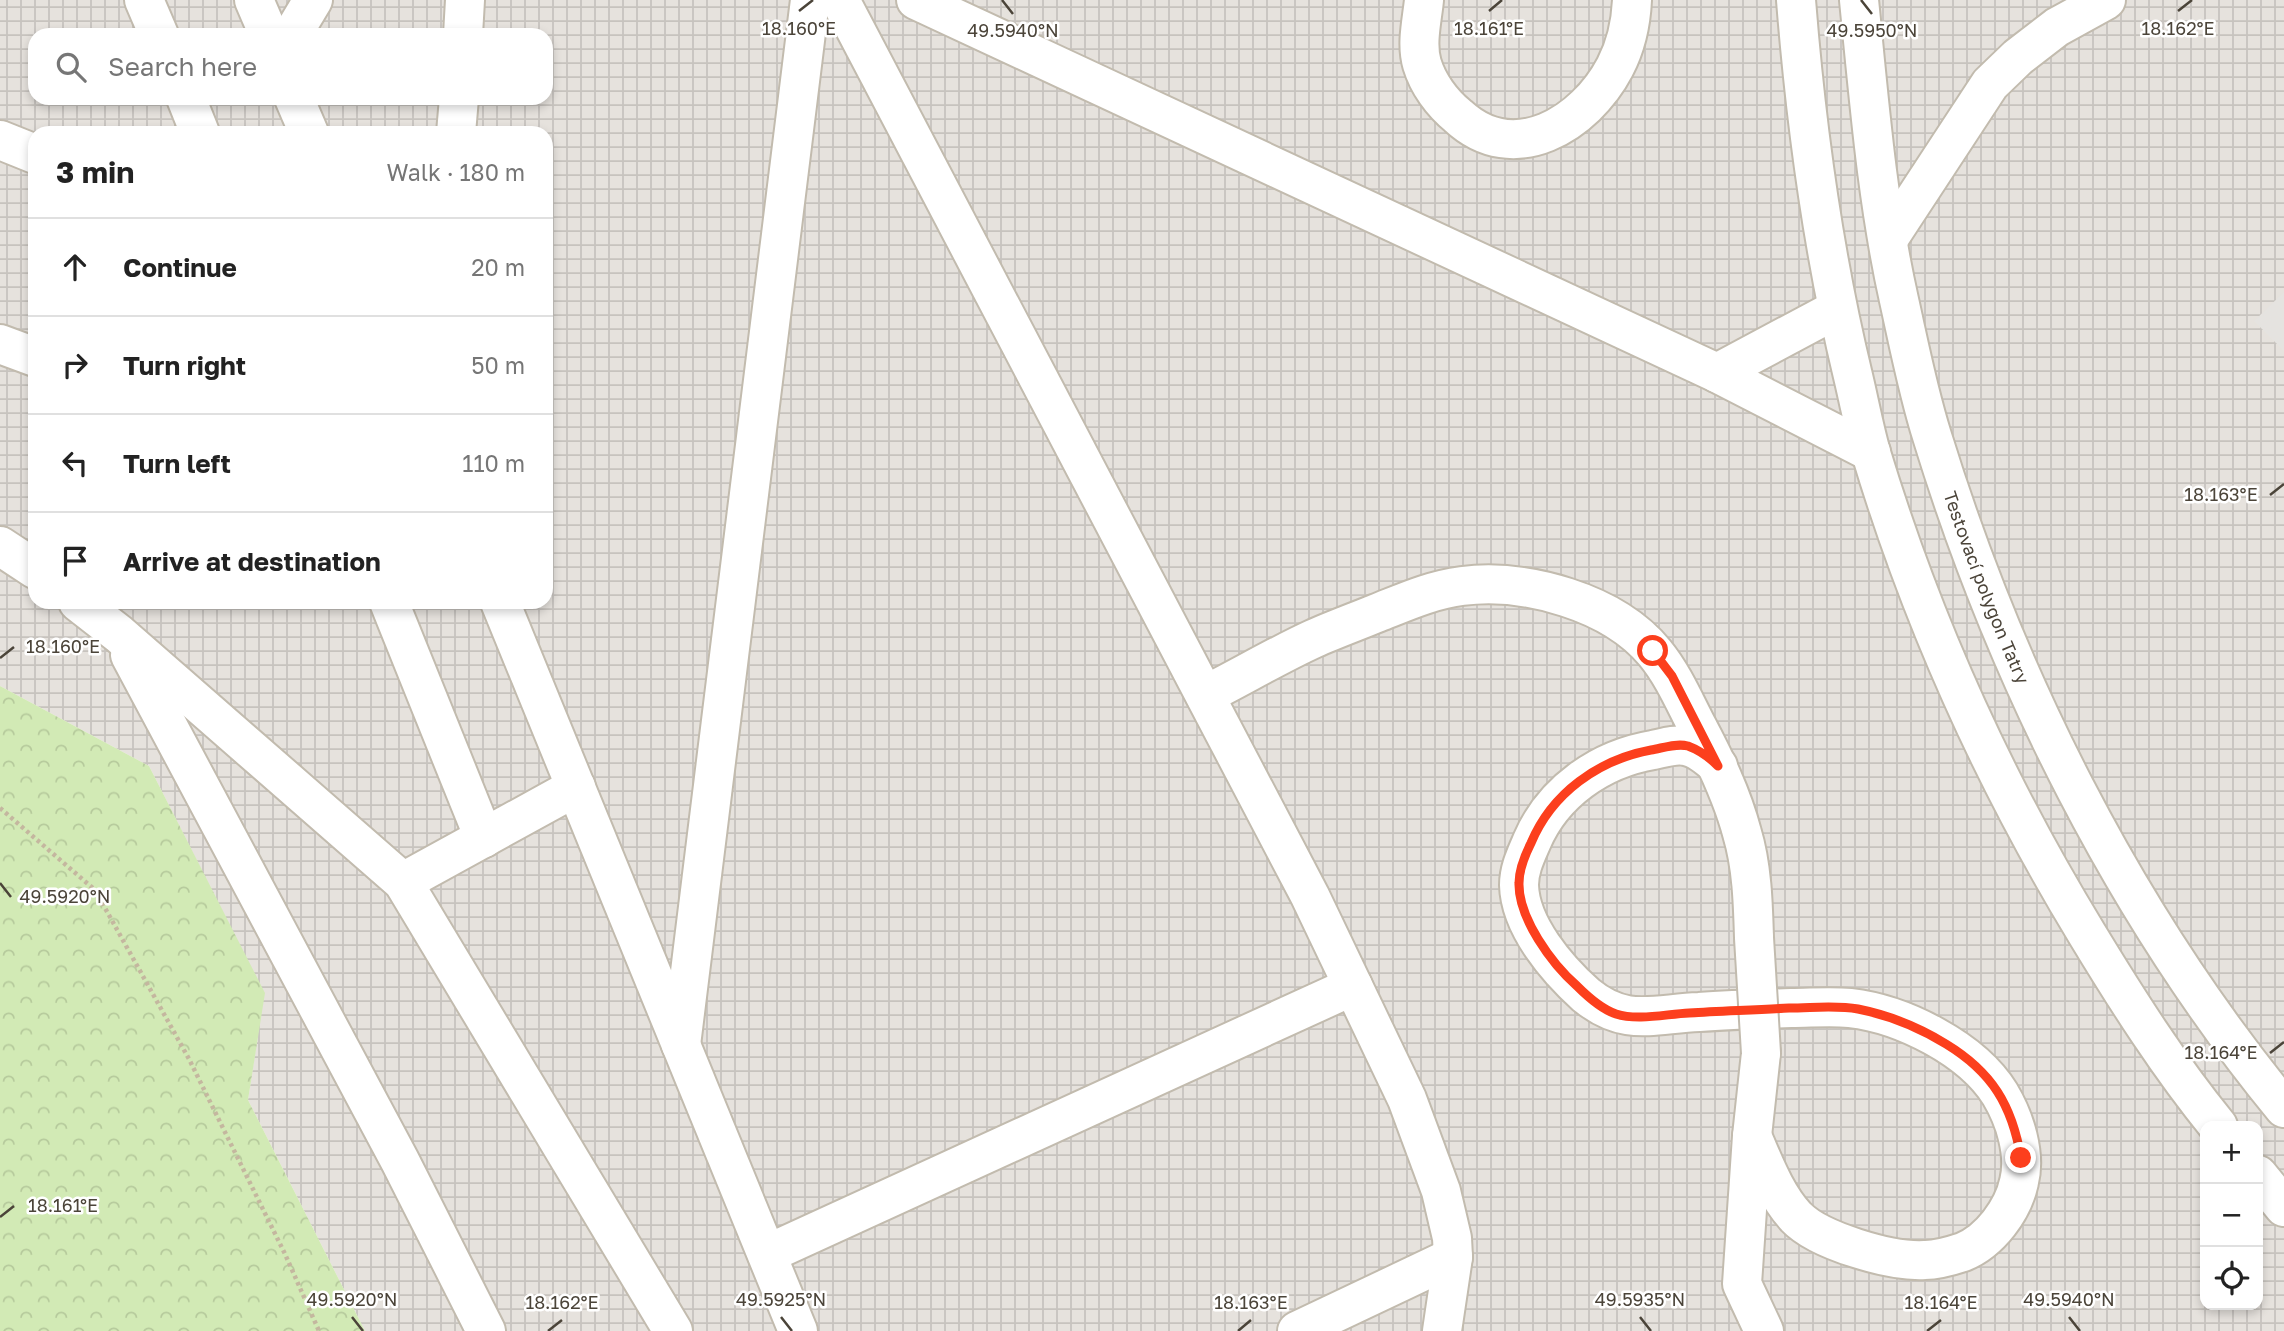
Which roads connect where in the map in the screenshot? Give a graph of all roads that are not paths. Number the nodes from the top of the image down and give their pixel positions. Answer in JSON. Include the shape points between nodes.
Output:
{"nodes":[{"id":1,"x":144,"y":0,"type":"edge"},
{"id":2,"x":254,"y":0,"type":"edge"},
{"id":3,"x":313,"y":0,"type":"edge"},
{"id":4,"x":465,"y":0,"type":"edge"},
{"id":5,"x":810,"y":0,"type":"edge"},
{"id":6,"x":840,"y":0,"type":"edge"},
{"id":7,"x":916,"y":0,"type":"edge"},
{"id":8,"x":1424,"y":0,"type":"edge"},
{"id":9,"x":1632,"y":0,"type":"edge"},
{"id":10,"x":1796,"y":0,"type":"edge"},
{"id":11,"x":1859,"y":0,"type":"edge"},
{"id":12,"x":2106,"y":0,"type":"edge"},
{"id":13,"x":156,"y":28,"type":"edge"},
{"id":14,"x":265,"y":28,"type":"edge"},
{"id":15,"x":296,"y":28,"type":"edge"},
{"id":16,"x":463,"y":28,"type":"edge"},
{"id":17,"x":189,"y":105,"type":"edge"},
{"id":18,"x":297,"y":105,"type":"edge"},
{"id":19,"x":458,"y":105,"type":"edge"},
{"id":20,"x":197,"y":126,"type":"edge"},
{"id":21,"x":306,"y":126,"type":"edge"},
{"id":22,"x":457,"y":126,"type":"edge"},
{"id":23,"x":0,"y":140,"type":"edge"},
{"id":24,"x":28,"y":152,"type":"edge"},
{"id":25,"x":1889,"y":238,"type":"junction"},
{"id":26,"x":1837,"y":309,"type":"junction"},
{"id":27,"x":0,"y":344,"type":"edge"},
{"id":28,"x":28,"y":354,"type":"edge"},
{"id":29,"x":1717,"y":373,"type":"junction"},
{"id":30,"x":1871,"y":452,"type":"junction"},
{"id":31,"x":0,"y":546,"type":"edge"},
{"id":32,"x":28,"y":564,"type":"edge"},
{"id":33,"x":87,"y":609,"type":"edge"},
{"id":34,"x":392,"y":609,"type":"edge"},
{"id":35,"x":503,"y":609,"type":"edge"},
{"id":36,"x":119,"y":634,"type":"junction"},
{"id":37,"x":1205,"y":695,"type":"junction"},
{"id":38,"x":1718,"y":766,"type":"junction"},
{"id":39,"x":576,"y":787,"type":"junction"},
{"id":40,"x":484,"y":838,"type":"junction"},
{"id":41,"x":403,"y":882,"type":"junction"},
{"id":42,"x":1353,"y":986,"type":"junction"},
{"id":43,"x":681,"y":1045,"type":"junction"},
{"id":44,"x":2284,"y":1108,"type":"edge"},
{"id":45,"x":2214,"y":1121,"type":"edge"},
{"id":46,"x":1752,"y":1136,"type":"junction"},
{"id":47,"x":2263,"y":1181,"type":"edge"},
{"id":48,"x":2284,"y":1207,"type":"edge"},
{"id":49,"x":767,"y":1254,"type":"junction"},
{"id":50,"x":1453,"y":1257,"type":"junction"},
{"id":51,"x":486,"y":1331,"type":"edge"},
{"id":52,"x":673,"y":1331,"type":"edge"},
{"id":53,"x":798,"y":1331,"type":"edge"},
{"id":54,"x":1297,"y":1331,"type":"edge"},
{"id":55,"x":1442,"y":1331,"type":"edge"},
{"id":56,"x":1764,"y":1331,"type":"edge"}],
"edges":[{"from":1,"to":13,"type":"street"},
{"from":2,"to":14,"type":"street"},
{"from":3,"to":15,"type":"street"},
{"from":4,"to":16,"type":"street"},
{"from":5,"to":43,"type":"street"},
{"from":6,"to":37,"type":"street"},
{"from":7,"to":29,"type":"street"},
{"from":8,"to":9,"type":"street","via":[[1419,50],[1433,87],[1464,122],[1497,138],[1514,140],[1556,128],[1599,92],[1627,39]]},
{"from":10,"to":26,"type":"street","via":[[1813,172]]},
{"from":11,"to":25,"type":"street","name":"Testovací polygon Tatry","via":[[1876,163]]},
{"from":12,"to":25,"type":"street","via":[[2057,27],[1990,84]]},
{"from":17,"to":20,"type":"street"},
{"from":18,"to":21,"type":"street"},
{"from":19,"to":22,"type":"street"},
{"from":23,"to":24,"type":"street"},
{"from":25,"to":44,"type":"street","name":"Testovací polygon Tatry","via":[[1898,297],[1931,435],[1978,570],[2033,705],[2097,830],[2173,954]]},
{"from":26,"to":29,"type":"street"},
{"from":26,"to":30,"type":"street"},
{"from":27,"to":28,"type":"street"},
{"from":29,"to":30,"type":"street"},
{"from":30,"to":45,"type":"street","via":[[1976,731],[2042,860],[2120,989]]},
{"from":31,"to":32,"type":"street"},
{"from":33,"to":36,"type":"street"},
{"from":34,"to":40,"type":"street"},
{"from":35,"to":39,"type":"street"},
{"from":36,"to":41,"type":"street"},
{"from":36,"to":51,"type":"street","via":[[401,1161]]},
{"from":37,"to":38,"type":"street","via":[[1313,639],[1428,593],[1501,585],[1573,599],[1632,632],[1672,676]]},
{"from":37,"to":42,"type":"street"},
{"from":38,"to":46,"type":"street","bridge":true,"via":[[1743,835],[1752,901],[1761,1053]]},
{"from":38,"to":46,"type":"street","via":[[1685,746],[1643,752],[1595,770],[1554,803],[1537,828],[1519,883],[1525,910],[1549,956],[1589,997],[1617,1015],[1835,1007],[1867,1011],[1915,1028],[1968,1057],[1993,1083],[2017,1136],[2022,1172],[2012,1201],[1989,1235],[1973,1248],[1923,1261],[1861,1250],[1806,1225],[1782,1198]]},
{"from":39,"to":40,"type":"street"},
{"from":39,"to":43,"type":"street"},
{"from":40,"to":41,"type":"street"},
{"from":41,"to":52,"type":"street"},
{"from":42,"to":49,"type":"street"},
{"from":42,"to":50,"type":"street","via":[[1407,1099],[1432,1165],[1448,1219]]},
{"from":43,"to":49,"type":"street"},
{"from":46,"to":56,"type":"street","via":[[1742,1284]]},
{"from":47,"to":48,"type":"street"},
{"from":49,"to":53,"type":"street"},
{"from":50,"to":54,"type":"street"},
{"from":50,"to":55,"type":"street"}]}
